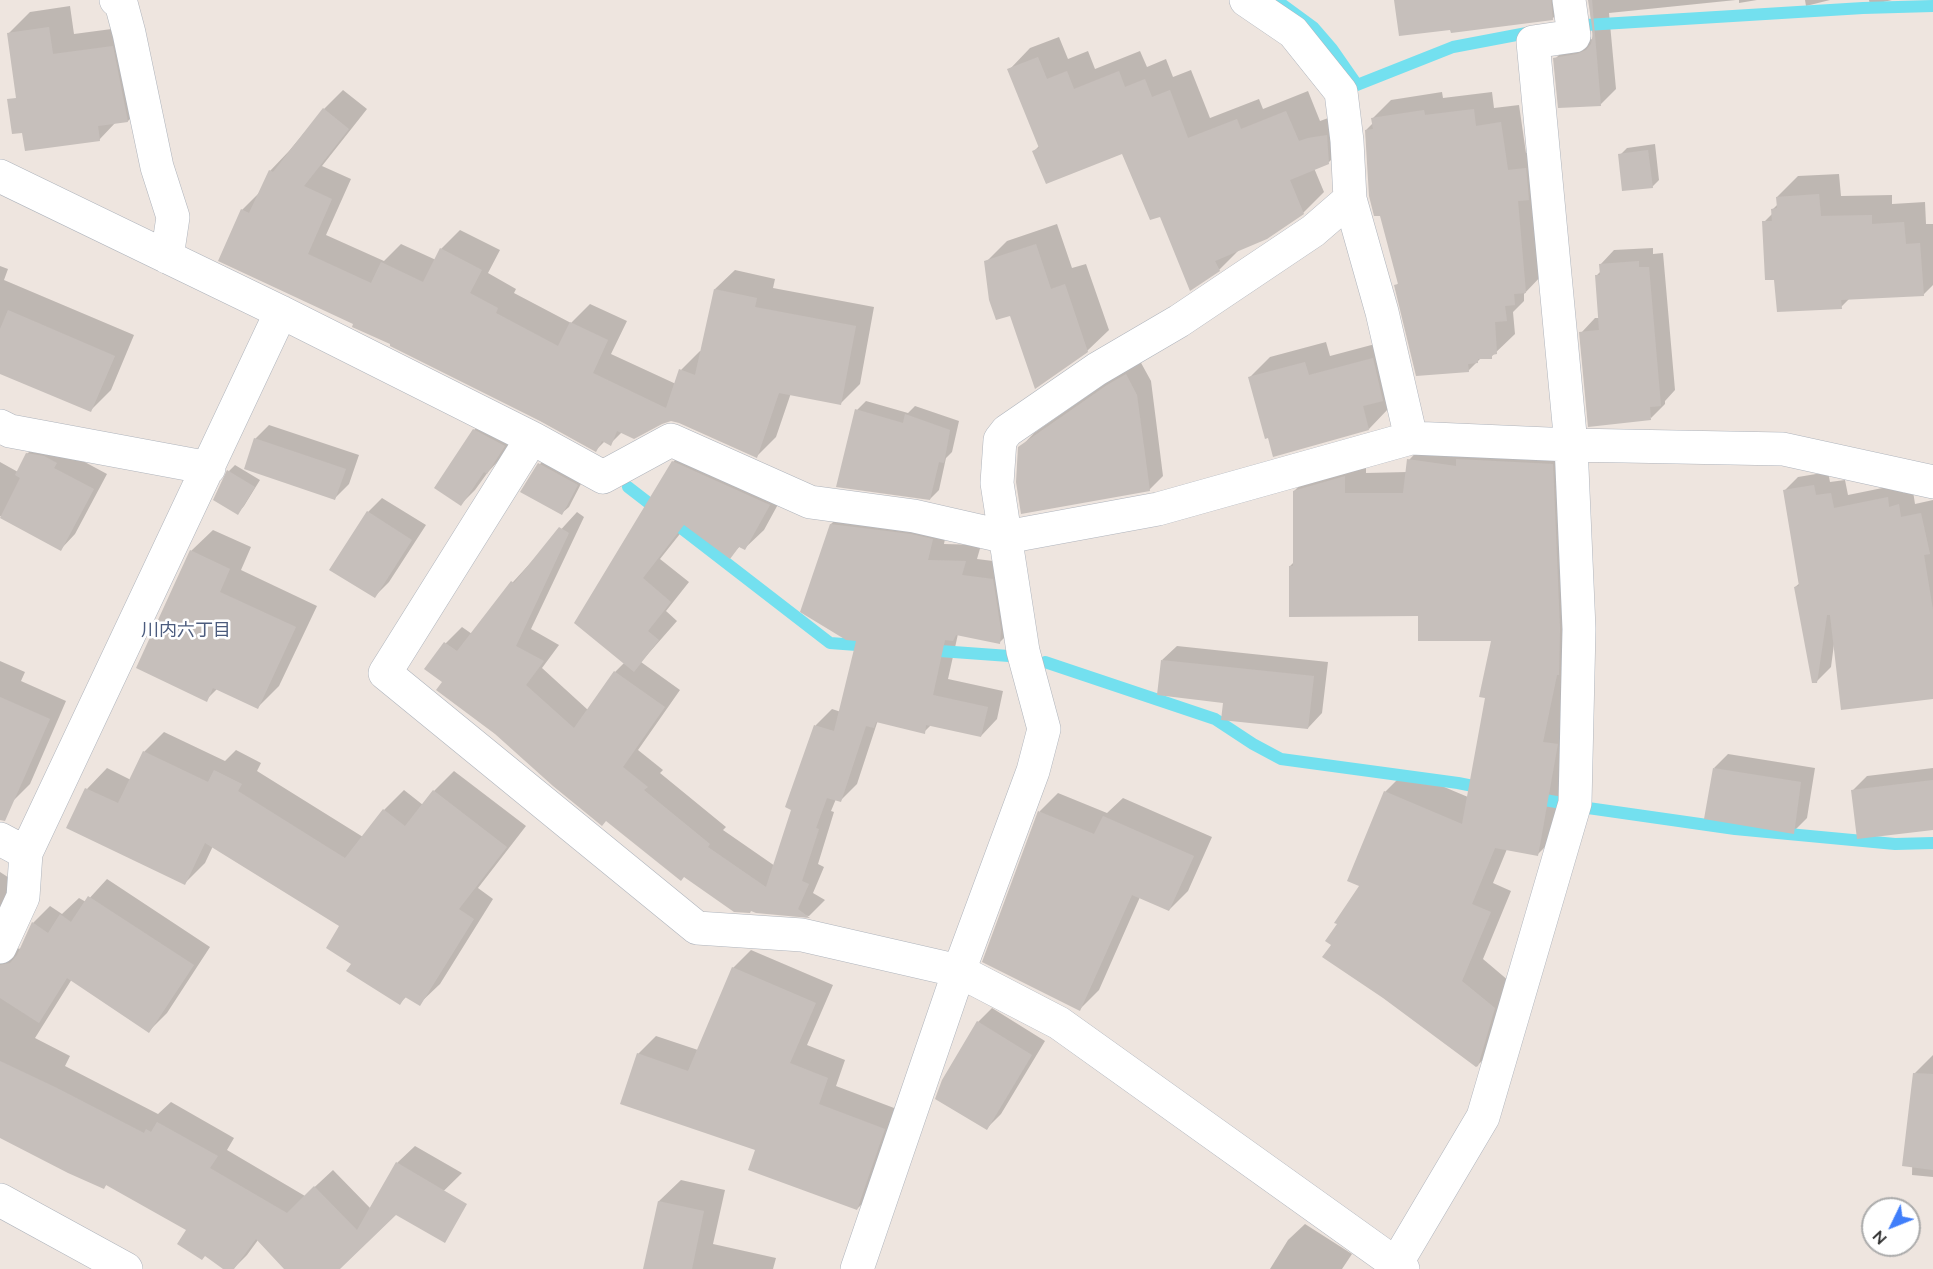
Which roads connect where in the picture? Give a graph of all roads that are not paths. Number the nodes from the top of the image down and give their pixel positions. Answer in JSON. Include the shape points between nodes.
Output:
{"nodes":[{"id":1,"x":116,"y":0,"type":"edge"},
{"id":2,"x":1246,"y":0,"type":"edge"},
{"id":3,"x":1569,"y":0,"type":"edge"},
{"id":4,"x":0,"y":176,"type":"edge"},
{"id":5,"x":1350,"y":199,"type":"junction"},
{"id":6,"x":167,"y":257,"type":"junction"},
{"id":7,"x":281,"y":312,"type":"junction"},
{"id":8,"x":0,"y":426,"type":"edge"},
{"id":9,"x":531,"y":438,"type":"junction"},
{"id":10,"x":1411,"y":438,"type":"junction"},
{"id":11,"x":1571,"y":445,"type":"junction"},
{"id":12,"x":209,"y":468,"type":"junction"},
{"id":13,"x":1933,"y":482,"type":"edge"},
{"id":14,"x":1006,"y":537,"type":"junction"},
{"id":15,"x":13,"y":846,"type":"edge"},
{"id":16,"x":0,"y":946,"type":"edge"},
{"id":17,"x":959,"y":971,"type":"junction"},
{"id":18,"x":0,"y":1200,"type":"edge"},
{"id":19,"x":122,"y":1268,"type":"edge"},
{"id":20,"x":1397,"y":1268,"type":"edge"},
{"id":21,"x":857,"y":1269,"type":"edge"}],
"edges":[{"from":1,"to":6,"type":"street","via":[[121,3],[127,23],[157,167],[173,217]]},
{"from":2,"to":5,"type":"street","via":[[1293,32],[1341,92]]},
{"from":3,"to":11,"type":"street","via":[[1574,36],[1533,42]]},
{"from":4,"to":6,"type":"street"},
{"from":5,"to":10,"type":"street","via":[[1382,312]]},
{"from":5,"to":14,"type":"street","via":[[1313,231],[1007,431],[1000,440],[997,483]]},
{"from":6,"to":7,"type":"street"},
{"from":7,"to":9,"type":"street"},
{"from":7,"to":12,"type":"street"},
{"from":8,"to":12,"type":"street"},
{"from":9,"to":14,"type":"street","via":[[603,477],[671,440],[810,502],[914,516]]},
{"from":9,"to":17,"type":"street","via":[[385,673],[697,928],[802,935]]},
{"from":10,"to":11,"type":"street"},
{"from":10,"to":14,"type":"street","via":[[1158,509]]},
{"from":11,"to":13,"type":"street","via":[[1783,449]]},
{"from":11,"to":20,"type":"street","via":[[1579,629],[1575,803],[1483,1116]]},
{"from":12,"to":15,"type":"street"},
{"from":14,"to":17,"type":"street","via":[[1023,651],[1044,729],[1033,771]]},
{"from":15,"to":16,"type":"street","via":[[23,897]]},
{"from":17,"to":20,"type":"street","via":[[1059,1023]]},
{"from":17,"to":21,"type":"street"},
{"from":18,"to":19,"type":"street"}]}
